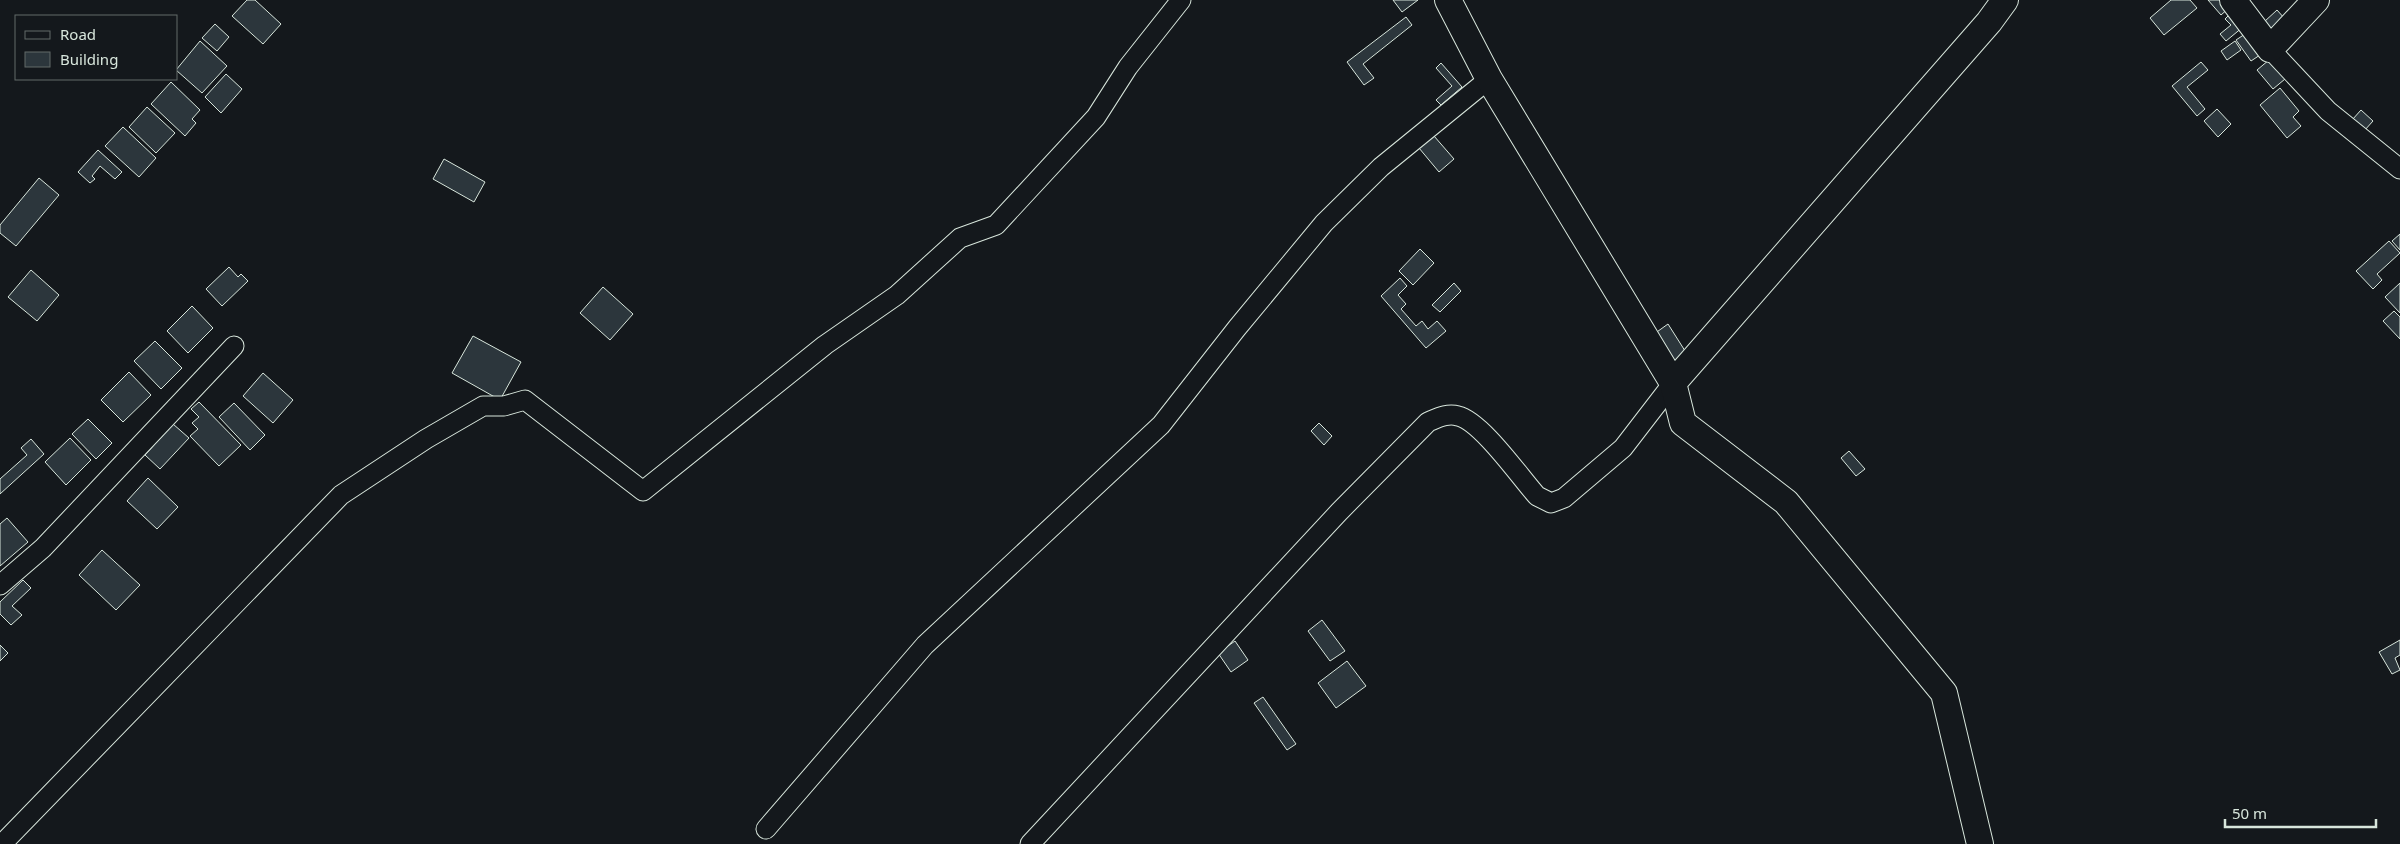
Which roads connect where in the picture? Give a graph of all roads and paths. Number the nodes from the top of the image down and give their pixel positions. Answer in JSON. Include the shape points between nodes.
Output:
{"nodes":[{"id":1,"x":1181,"y":0,"type":"edge"},
{"id":2,"x":1448,"y":0,"type":"edge"},
{"id":3,"x":2005,"y":0,"type":"edge"},
{"id":4,"x":2233,"y":0,"type":"edge"},
{"id":5,"x":2316,"y":0,"type":"edge"},
{"id":6,"x":2270,"y":49,"type":"junction"},
{"id":7,"x":1489,"y":79,"type":"junction"},
{"id":8,"x":2400,"y":169,"type":"edge"},
{"id":9,"x":234,"y":346,"type":"dead end"},
{"id":10,"x":1672,"y":383,"type":"junction"},
{"id":11,"x":0,"y":585,"type":"edge"},
{"id":12,"x":766,"y":828,"type":"dead end"},
{"id":13,"x":2,"y":844,"type":"edge"},
{"id":14,"x":1030,"y":844,"type":"edge"},
{"id":15,"x":1980,"y":844,"type":"edge"}],
"edges":[{"from":1,"to":13,"type":"street","via":[[1128,67],[1096,117],[996,225],[960,238],[897,295],[825,345],[643,491],[525,400],[504,406],[483,406],[341,494]]},
{"from":2,"to":7,"type":"street"},
{"from":3,"to":10,"type":"street"},
{"from":4,"to":6,"type":"street"},
{"from":5,"to":6,"type":"street"},
{"from":6,"to":8,"type":"street","via":[[2328,111]]},
{"from":7,"to":10,"type":"street"},
{"from":7,"to":12,"type":"street","via":[[1381,167],[1324,223],[1161,425],[925,645]]},
{"from":9,"to":11,"type":"street","via":[[43,548]]},
{"from":10,"to":14,"type":"street","via":[[1623,448],[1564,498],[1551,503],[1537,496],[1475,424],[1459,416],[1447,415],[1428,422],[1339,512]]},
{"from":10,"to":15,"type":"street","via":[[1683,423],[1786,502],[1944,693]]}]}
